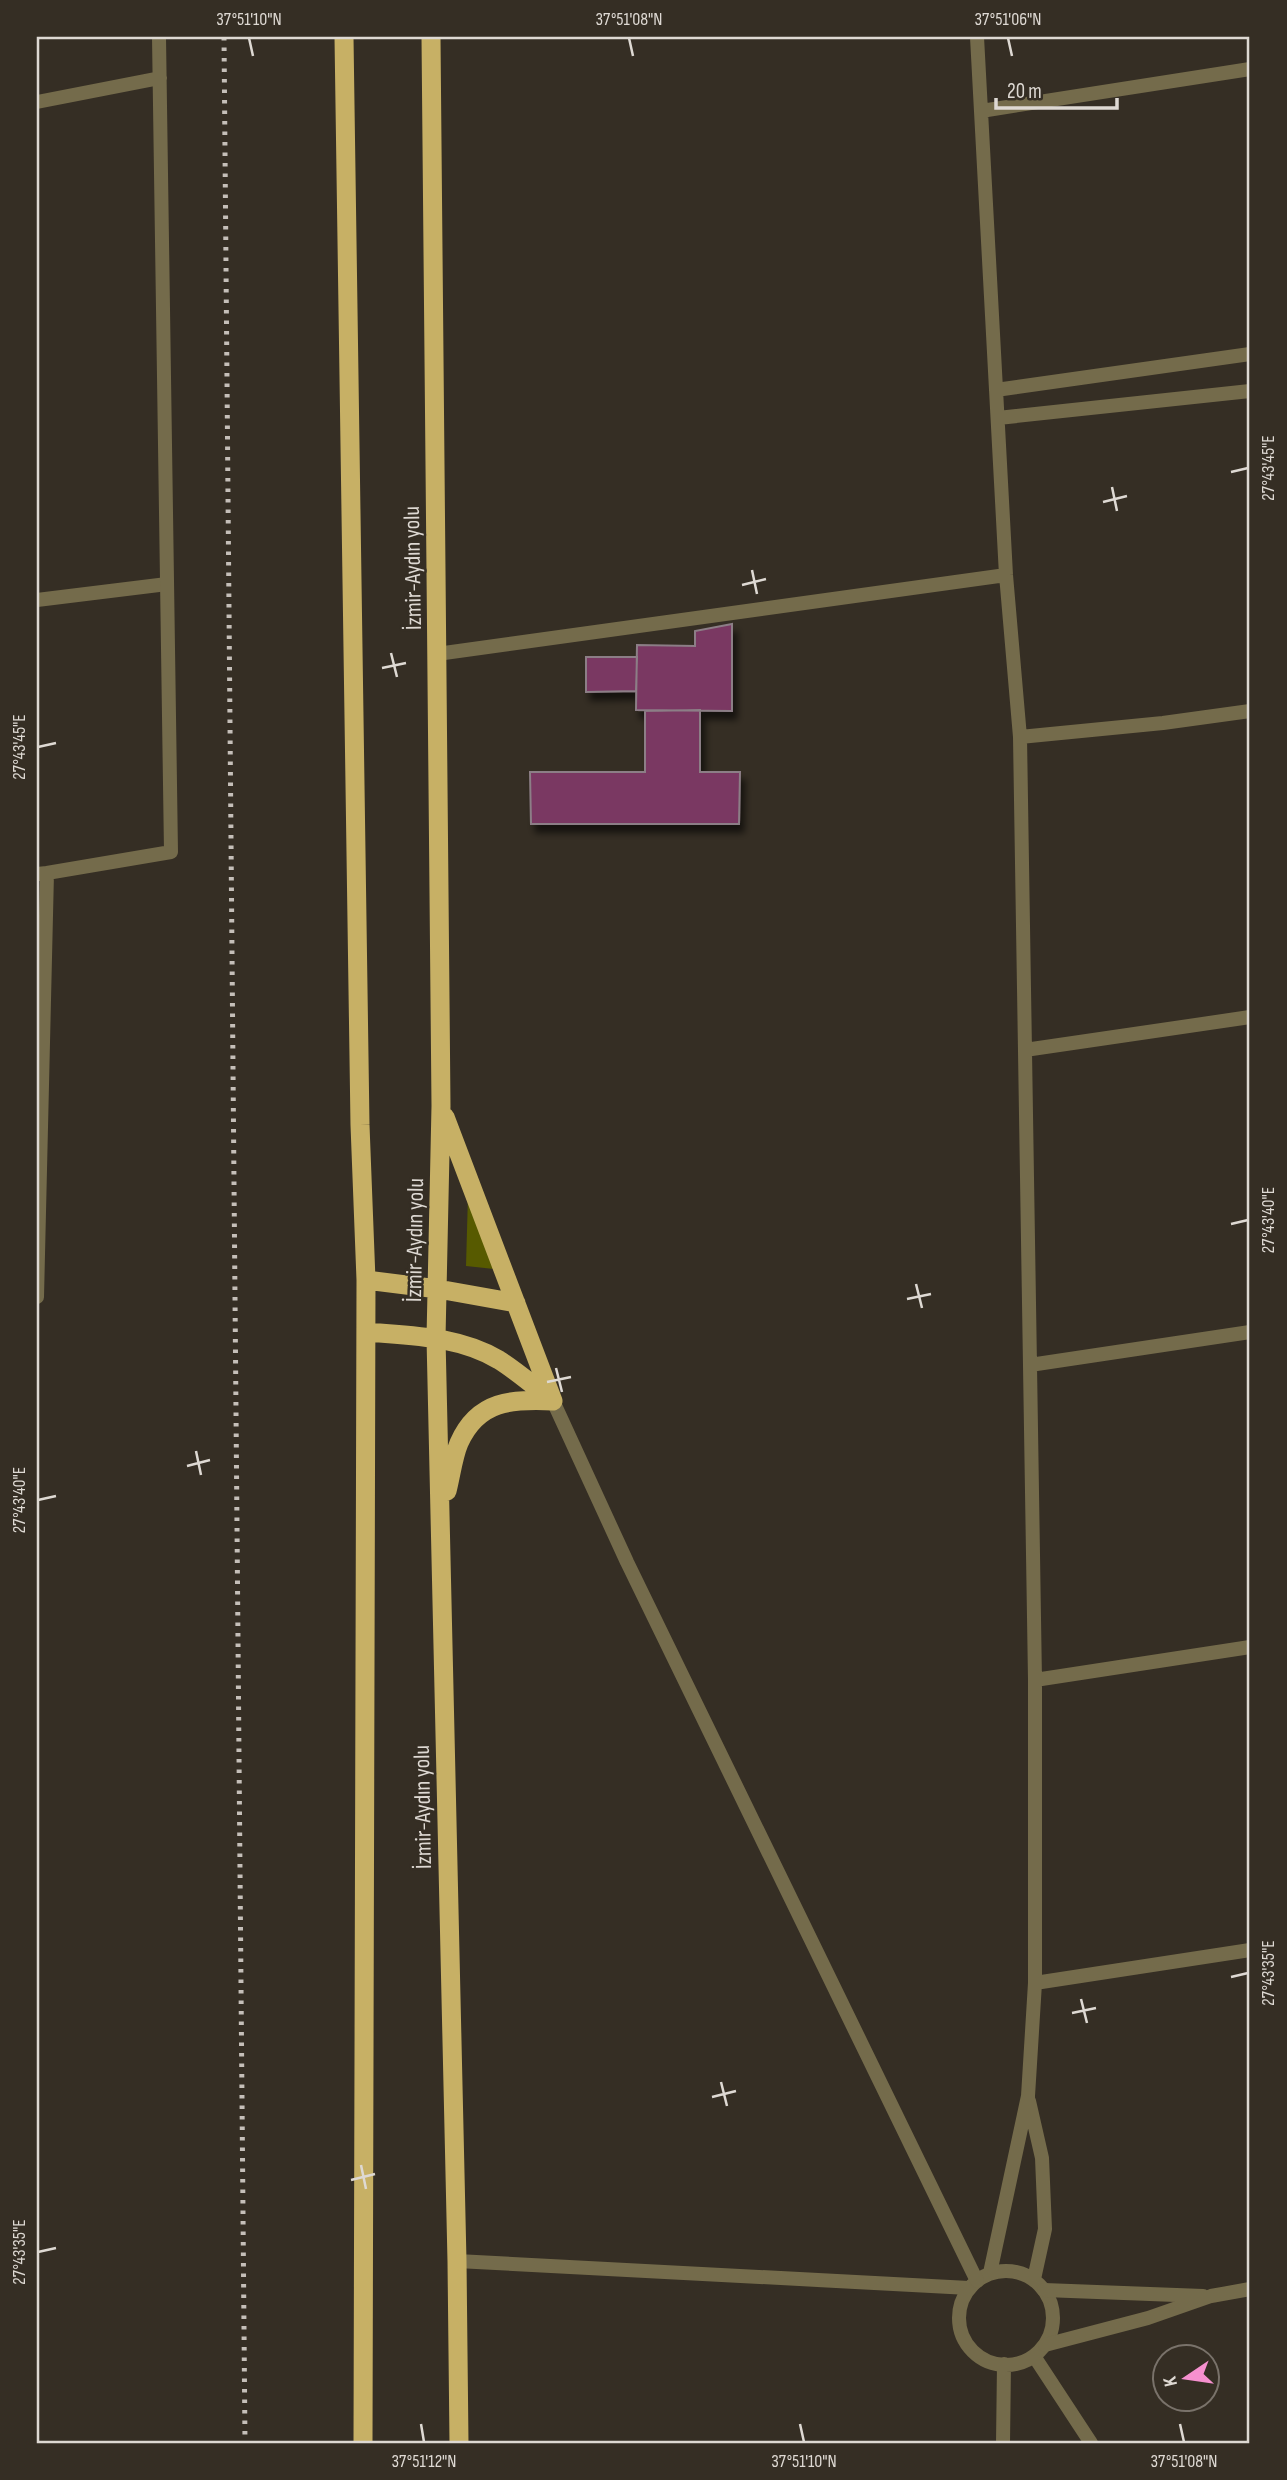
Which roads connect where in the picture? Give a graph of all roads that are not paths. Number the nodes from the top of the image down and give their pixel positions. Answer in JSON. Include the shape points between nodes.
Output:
{"nodes":[{"id":1,"x":159,"y":37,"type":"edge"},
{"id":2,"x":344,"y":37,"type":"edge"},
{"id":3,"x":431,"y":37,"type":"edge"},
{"id":4,"x":977,"y":37,"type":"edge"},
{"id":5,"x":1250,"y":69,"type":"edge"},
{"id":6,"x":160,"y":78,"type":"junction"},
{"id":7,"x":37,"y":102,"type":"edge"},
{"id":8,"x":981,"y":111,"type":"junction"},
{"id":9,"x":1250,"y":354,"type":"edge"},
{"id":10,"x":996,"y":390,"type":"junction"},
{"id":11,"x":1250,"y":391,"type":"edge"},
{"id":12,"x":998,"y":418,"type":"junction"},
{"id":13,"x":1006,"y":575,"type":"junction"},
{"id":14,"x":167,"y":584,"type":"junction"},
{"id":15,"x":37,"y":600,"type":"edge"},
{"id":16,"x":437,"y":654,"type":"junction"},
{"id":17,"x":1250,"y":711,"type":"edge"},
{"id":18,"x":1020,"y":737,"type":"junction"},
{"id":19,"x":42,"y":874,"type":"edge"},
{"id":20,"x":1250,"y":1017,"type":"edge"},
{"id":21,"x":1025,"y":1050,"type":"junction"},
{"id":22,"x":441,"y":1105,"type":"junction"},
{"id":23,"x":38,"y":1174,"type":"edge"},
{"id":24,"x":366,"y":1280,"type":"junction"},
{"id":25,"x":438,"y":1289,"type":"junction"},
{"id":26,"x":37,"y":1297,"type":"edge"},
{"id":27,"x":516,"y":1303,"type":"junction"},
{"id":28,"x":366,"y":1332,"type":"junction"},
{"id":29,"x":1250,"y":1332,"type":"edge"},
{"id":30,"x":436,"y":1338,"type":"junction"},
{"id":31,"x":1030,"y":1365,"type":"junction"},
{"id":32,"x":553,"y":1401,"type":"junction"},
{"id":33,"x":441,"y":1516,"type":"junction"},
{"id":34,"x":1250,"y":1647,"type":"edge"},
{"id":35,"x":1035,"y":1680,"type":"junction"},
{"id":36,"x":1250,"y":1950,"type":"edge"},
{"id":37,"x":1035,"y":1983,"type":"junction"},
{"id":38,"x":1027,"y":2096,"type":"junction"},
{"id":39,"x":457,"y":2261,"type":"junction"},
{"id":40,"x":990,"y":2273,"type":"junction"},
{"id":41,"x":973,"y":2284,"type":"junction"},
{"id":42,"x":1039,"y":2284,"type":"junction"},
{"id":43,"x":1250,"y":2290,"type":"edge"},
{"id":44,"x":1211,"y":2296,"type":"junction"},
{"id":45,"x":1045,"y":2345,"type":"junction"},
{"id":46,"x":1034,"y":2356,"type":"junction"},
{"id":47,"x":1004,"y":2364,"type":"junction"},
{"id":48,"x":363,"y":2443,"type":"edge"},
{"id":49,"x":459,"y":2443,"type":"edge"},
{"id":50,"x":1003,"y":2443,"type":"edge"},
{"id":51,"x":1091,"y":2443,"type":"edge"}],
"edges":[{"from":1,"to":6,"type":"street"},
{"from":2,"to":24,"type":"highway","name":"İzmir-Aydın yolu"},
{"from":3,"to":16,"type":"highway","name":"İzmir-Aydın yolu"},
{"from":4,"to":8,"type":"street"},
{"from":5,"to":8,"type":"street"},
{"from":6,"to":7,"type":"street"},
{"from":6,"to":14,"type":"street"},
{"from":8,"to":10,"type":"street"},
{"from":9,"to":10,"type":"street"},
{"from":10,"to":12,"type":"street"},
{"from":11,"to":12,"type":"street"},
{"from":12,"to":13,"type":"street"},
{"from":13,"to":16,"type":"street"},
{"from":13,"to":18,"type":"street"},
{"from":14,"to":15,"type":"street"},
{"from":14,"to":19,"type":"street","via":[[171,852]]},
{"from":16,"to":22,"type":"highway","name":"İzmir-Aydın yolu"},
{"from":17,"to":18,"type":"street"},
{"from":18,"to":21,"type":"street"},
{"from":19,"to":23,"type":"street"},
{"from":20,"to":21,"type":"street"},
{"from":21,"to":31,"type":"street"},
{"from":22,"to":25,"type":"highway","name":"İzmir-Aydın yolu"},
{"from":22,"to":27,"type":"highway"},
{"from":23,"to":26,"type":"street"},
{"from":24,"to":25,"type":"highway"},
{"from":24,"to":28,"type":"highway","name":"İzmir-Aydın yolu"},
{"from":25,"to":27,"type":"highway"},
{"from":25,"to":30,"type":"highway","name":"İzmir-Aydın yolu"},
{"from":27,"to":32,"type":"highway"},
{"from":28,"to":30,"type":"highway"},
{"from":28,"to":48,"type":"highway","name":"İzmir-Aydın yolu"},
{"from":29,"to":31,"type":"street"},
{"from":30,"to":32,"type":"highway","via":[[467,1345],[499,1360]]},
{"from":30,"to":33,"type":"highway","name":"İzmir-Aydın yolu"},
{"from":31,"to":35,"type":"street"},
{"from":32,"to":33,"type":"highway","via":[[522,1399],[483,1411],[459,1443]]},
{"from":32,"to":41,"type":"street"},
{"from":33,"to":39,"type":"highway","name":"İzmir-Aydın yolu"},
{"from":34,"to":35,"type":"street"},
{"from":35,"to":37,"type":"street"},
{"from":36,"to":37,"type":"street"},
{"from":37,"to":38,"type":"street"},
{"from":38,"to":40,"type":"street"},
{"from":38,"to":42,"type":"street","via":[[1042,2158],[1045,2229]]},
{"from":39,"to":41,"type":"street"},
{"from":39,"to":49,"type":"highway","name":"İzmir-Aydın yolu"},
{"from":40,"to":41,"type":"street"},
{"from":40,"to":42,"type":"street","via":[[1012,2272]]},
{"from":41,"to":47,"type":"street","via":[[961,2303],[964,2337],[973,2351]]},
{"from":42,"to":44,"type":"street"},
{"from":42,"to":45,"type":"street","via":[[1051,2303],[1053,2317]]},
{"from":43,"to":44,"type":"street"},
{"from":44,"to":45,"type":"street"},
{"from":45,"to":46,"type":"street"},
{"from":46,"to":47,"type":"street"},
{"from":46,"to":51,"type":"street"},
{"from":47,"to":50,"type":"street"}]}
